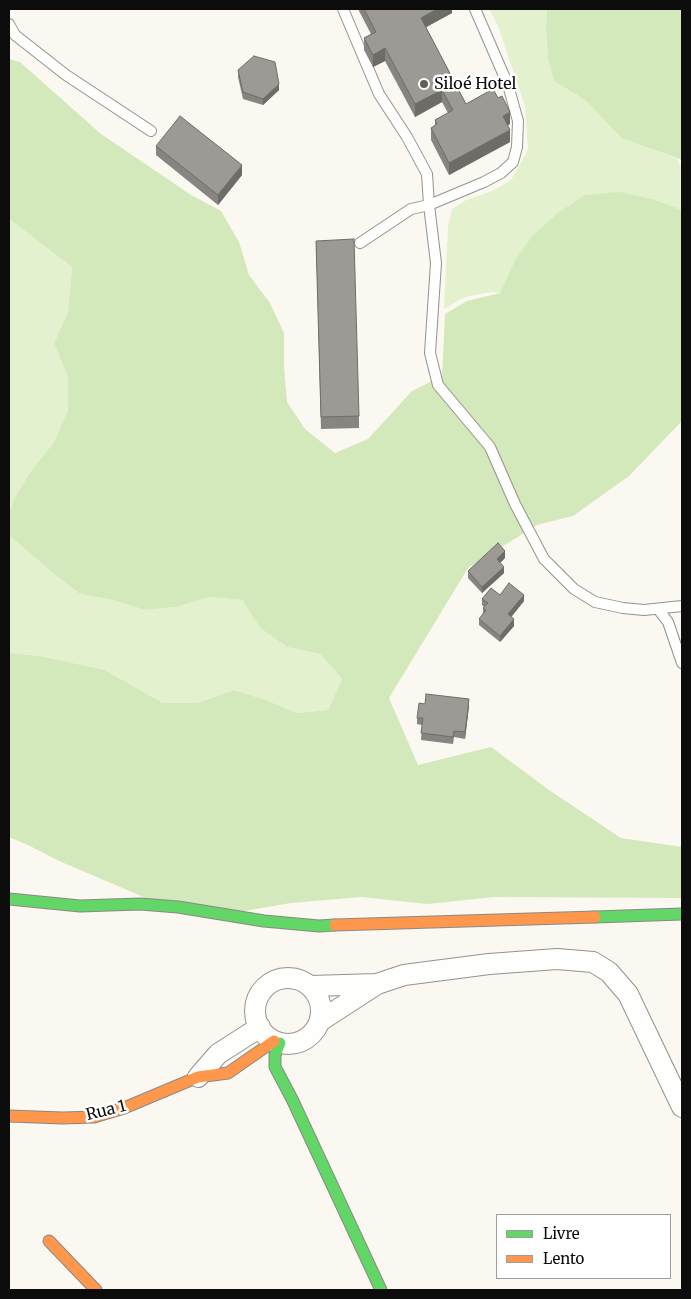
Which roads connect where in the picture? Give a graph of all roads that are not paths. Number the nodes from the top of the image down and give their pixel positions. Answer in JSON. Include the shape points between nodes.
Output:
{"nodes":[{"id":1,"x":343,"y":9,"type":"edge"},
{"id":2,"x":475,"y":9,"type":"edge"},
{"id":3,"x":9,"y":24,"type":"edge"},
{"id":4,"x":151,"y":131,"type":"dead end"},
{"id":5,"x":429,"y":205,"type":"junction"},
{"id":6,"x":360,"y":243,"type":"dead end"},
{"id":7,"x":682,"y":606,"type":"edge"},
{"id":8,"x":658,"y":609,"type":"junction"},
{"id":9,"x":682,"y":663,"type":"edge"},
{"id":10,"x":9,"y":899,"type":"edge"},
{"id":11,"x":682,"y":914,"type":"edge"},
{"id":12,"x":377,"y":984,"type":"junction"},
{"id":13,"x":311,"y":986,"type":"junction"},
{"id":14,"x":320,"y":1021,"type":"junction"},
{"id":15,"x":271,"y":1037,"type":"junction"},
{"id":16,"x":198,"y":1077,"type":"joint"},
{"id":17,"x":682,"y":1107,"type":"edge"},
{"id":18,"x":9,"y":1116,"type":"edge"},
{"id":19,"x":48,"y":1241,"type":"dead end"},
{"id":20,"x":96,"y":1290,"type":"edge"},
{"id":21,"x":381,"y":1290,"type":"edge"}],
"edges":[{"from":1,"to":5,"type":"lane","via":[[379,94],[427,174]]},
{"from":2,"to":5,"type":"lane","via":[[508,85],[518,121],[517,147],[513,162],[501,173]]},
{"from":3,"to":4,"type":"lane","via":[[15,35],[66,75]]},
{"from":5,"to":6,"type":"lane","via":[[411,209]]},
{"from":5,"to":8,"type":"lane","via":[[436,263],[430,353],[438,385],[490,447],[544,558],[574,589],[595,602],[644,610]]},
{"from":7,"to":8,"type":"lane"},
{"from":8,"to":9,"type":"lane","via":[[668,622]]},
{"from":10,"to":11,"type":"street","via":[[80,906],[140,904],[264,922],[319,926]]},
{"from":12,"to":13,"type":"street"},
{"from":12,"to":14,"type":"street"},
{"from":12,"to":17,"type":"street","via":[[404,975],[489,964],[557,959],[593,962],[609,972],[628,994]]},
{"from":13,"to":14,"type":"street","via":[[321,1005]]},
{"from":13,"to":15,"type":"street","via":[[290,977],[279,978],[261,991],[256,1001],[257,1022]]},
{"from":14,"to":15,"type":"street","via":[[311,1036],[302,1042],[291,1044]]},
{"from":15,"to":16,"type":"street","name":"Rua 1","via":[[218,1054]]},
{"from":15,"to":21,"type":"street","via":[[276,1055],[275,1067]]},
{"from":16,"to":18,"type":"street","name":"Rua 1","via":[[94,1117]]},
{"from":19,"to":20,"type":"street"}]}
